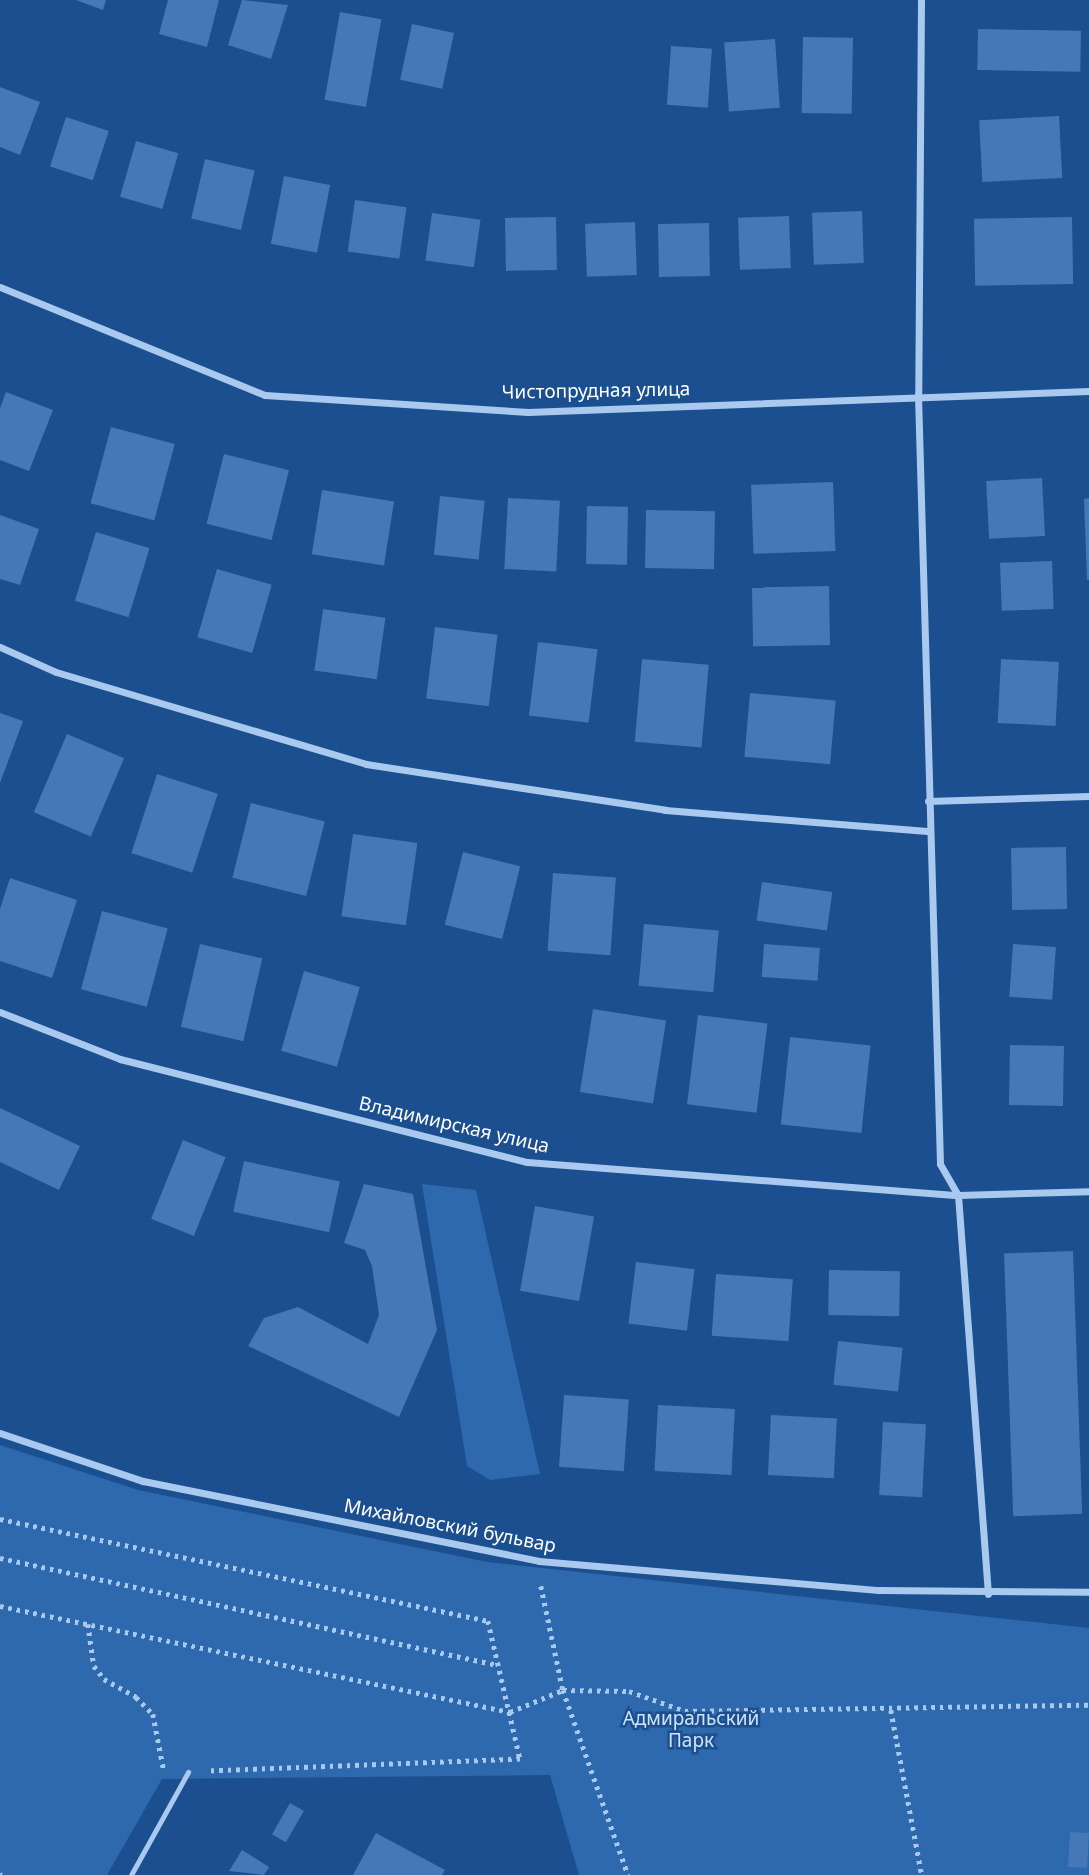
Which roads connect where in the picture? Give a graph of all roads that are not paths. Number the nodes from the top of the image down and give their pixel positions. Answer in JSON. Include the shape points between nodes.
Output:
{"nodes":[{"id":1,"x":921,"y":0,"type":"edge"},
{"id":2,"x":0,"y":287,"type":"edge"},
{"id":3,"x":1089,"y":391,"type":"edge"},
{"id":4,"x":918,"y":395,"type":"junction"},
{"id":5,"x":0,"y":647,"type":"edge"},
{"id":6,"x":1089,"y":796,"type":"edge"},
{"id":7,"x":928,"y":801,"type":"junction"},
{"id":8,"x":927,"y":831,"type":"junction"},
{"id":9,"x":0,"y":1012,"type":"edge"},
{"id":10,"x":1089,"y":1191,"type":"edge"},
{"id":11,"x":958,"y":1195,"type":"junction"},
{"id":12,"x":0,"y":1433,"type":"edge"},
{"id":13,"x":1089,"y":1592,"type":"edge"},
{"id":14,"x":988,"y":1594,"type":"junction"},
{"id":15,"x":188,"y":1772,"type":"road end"},
{"id":16,"x":131,"y":1875,"type":"edge"}],
"edges":[{"from":1,"to":4,"type":"street"},
{"from":2,"to":4,"type":"street","name":"Чистопрудная улица","via":[[265,395],[528,412]]},
{"from":3,"to":4,"type":"street","name":"Чистопрудная улица"},
{"from":4,"to":7,"type":"street"},
{"from":5,"to":8,"type":"street","via":[[55,672],[366,764],[665,810]]},
{"from":6,"to":7,"type":"street"},
{"from":7,"to":8,"type":"street"},
{"from":8,"to":11,"type":"street","via":[[940,1164]]},
{"from":9,"to":11,"type":"street","name":"Владимирская улица","via":[[120,1059],[527,1162]]},
{"from":10,"to":11,"type":"street","name":"Владимирская улица"},
{"from":11,"to":14,"type":"street"},
{"from":12,"to":14,"type":"street","name":"Михайловский бульвар","via":[[143,1481],[539,1562],[879,1590]]},
{"from":13,"to":14,"type":"street","name":"Михайловский бульвар"},
{"from":15,"to":16,"type":"lane"}]}
